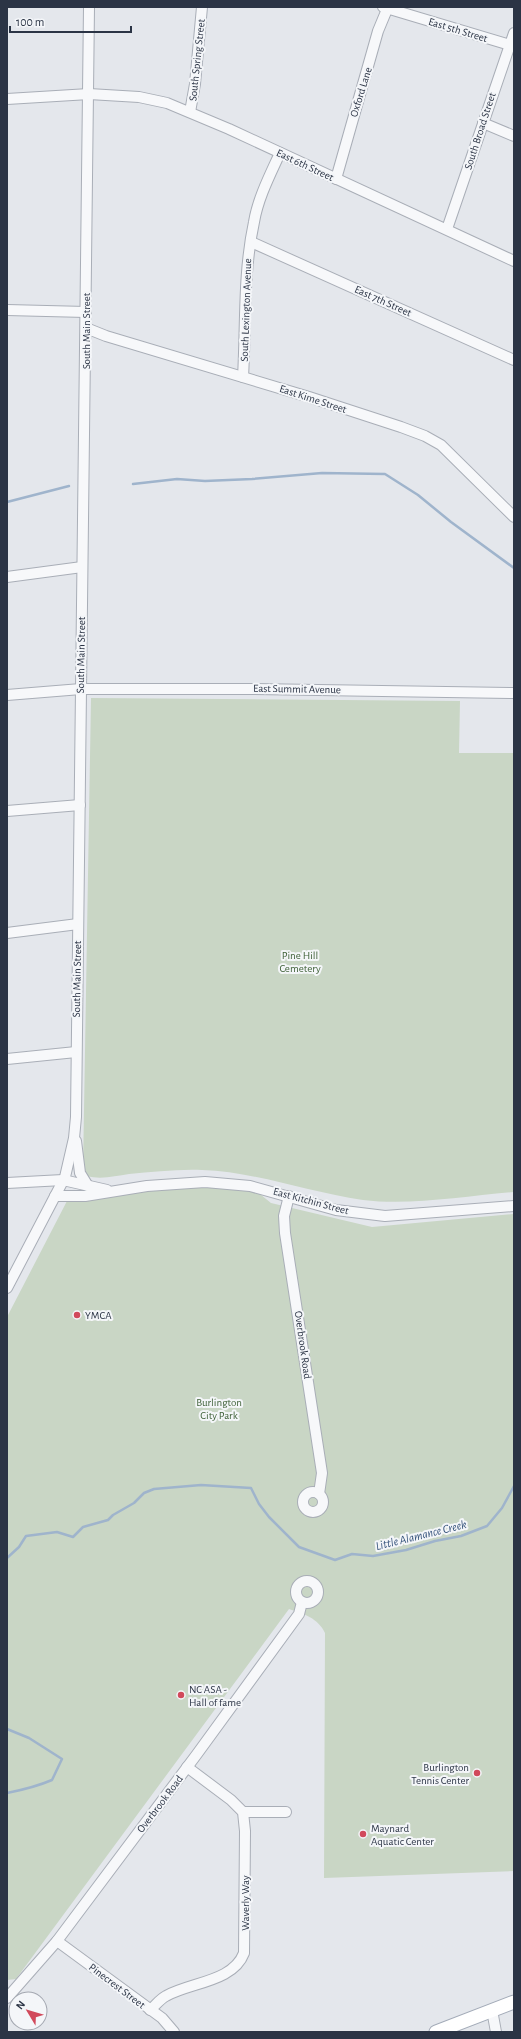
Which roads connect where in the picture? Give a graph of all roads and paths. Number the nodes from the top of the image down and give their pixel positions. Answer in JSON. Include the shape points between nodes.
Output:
{"nodes":[{"id":1,"x":89,"y":7,"type":"edge"},
{"id":2,"x":202,"y":7,"type":"edge"},
{"id":3,"x":386,"y":8,"type":"edge"},
{"id":4,"x":514,"y":33,"type":"edge"},
{"id":5,"x":510,"y":45,"type":"junction"},
{"id":6,"x":89,"y":94,"type":"junction"},
{"id":7,"x":7,"y":99,"type":"edge"},
{"id":8,"x":190,"y":112,"type":"junction"},
{"id":9,"x":483,"y":123,"type":"junction"},
{"id":10,"x":514,"y":136,"type":"edge"},
{"id":11,"x":280,"y":153,"type":"junction"},
{"id":12,"x":336,"y":179,"type":"junction"},
{"id":13,"x":447,"y":229,"type":"junction"},
{"id":14,"x":251,"y":242,"type":"junction"},
{"id":15,"x":514,"y":261,"type":"edge"},
{"id":16,"x":7,"y":310,"type":"edge"},
{"id":17,"x":86,"y":312,"type":"junction"},
{"id":18,"x":86,"y":328,"type":"junction"},
{"id":19,"x":514,"y":360,"type":"edge"},
{"id":20,"x":243,"y":377,"type":"junction"},
{"id":21,"x":514,"y":517,"type":"edge"},
{"id":22,"x":82,"y":567,"type":"junction"},
{"id":23,"x":7,"y":577,"type":"edge"},
{"id":24,"x":80,"y":689,"type":"junction"},
{"id":25,"x":514,"y":693,"type":"edge"},
{"id":26,"x":7,"y":695,"type":"edge"},
{"id":27,"x":80,"y":805,"type":"junction"},
{"id":28,"x":7,"y":810,"type":"edge"},
{"id":29,"x":78,"y":924,"type":"junction"},
{"id":30,"x":7,"y":933,"type":"edge"},
{"id":31,"x":76,"y":1052,"type":"junction"},
{"id":32,"x":7,"y":1059,"type":"edge"},
{"id":33,"x":74,"y":1129,"type":"junction"},
{"id":34,"x":63,"y":1180,"type":"junction"},
{"id":35,"x":7,"y":1183,"type":"edge"},
{"id":36,"x":88,"y":1186,"type":"junction"},
{"id":37,"x":109,"y":1191,"type":"junction"},
{"id":38,"x":55,"y":1196,"type":"junction"},
{"id":39,"x":288,"y":1196,"type":"junction"},
{"id":40,"x":514,"y":1206,"type":"edge"},
{"id":41,"x":7,"y":1288,"type":"edge"},
{"id":42,"x":319,"y":1494,"type":"dead end"},
{"id":43,"x":302,"y":1602,"type":"dead end"},
{"id":44,"x":187,"y":1767,"type":"junction"},
{"id":45,"x":243,"y":1812,"type":"junction"},
{"id":46,"x":286,"y":1812,"type":"dead end"},
{"id":47,"x":57,"y":1941,"type":"junction"},
{"id":48,"x":7,"y":1998,"type":"edge"},
{"id":49,"x":514,"y":2002,"type":"edge"},
{"id":50,"x":150,"y":2010,"type":"junction"},
{"id":51,"x":492,"y":2010,"type":"junction"},
{"id":52,"x":174,"y":2032,"type":"edge"},
{"id":53,"x":436,"y":2032,"type":"edge"},
{"id":54,"x":496,"y":2032,"type":"edge"}],
"edges":[{"from":1,"to":6,"type":"street","name":"South Main Street"},
{"from":2,"to":8,"type":"street","name":"South Spring Street","via":[[196,84]]},
{"from":3,"to":5,"type":"street","name":"East 5th Street"},
{"from":3,"to":12,"type":"street","name":"Oxford Lane"},
{"from":4,"to":5,"type":"street","name":"South Broad Street"},
{"from":5,"to":9,"type":"street","name":"South Broad Street"},
{"from":6,"to":7,"type":"street","name":"East 6th Street"},
{"from":6,"to":8,"type":"street","name":"East 6th Street","via":[[140,97],[167,103]]},
{"from":6,"to":17,"type":"street","name":"South Main Street"},
{"from":8,"to":11,"type":"street","name":"East 6th Street"},
{"from":9,"to":10,"type":"street"},
{"from":9,"to":13,"type":"street","name":"South Broad Street"},
{"from":11,"to":12,"type":"street","name":"East 6th Street"},
{"from":11,"to":14,"type":"street","name":"South Lexington Avenue","via":[[260,199]]},
{"from":12,"to":13,"type":"street","name":"East 6th Street"},
{"from":13,"to":15,"type":"street","name":"East 6th Street"},
{"from":14,"to":19,"type":"street","name":"East 7th Street"},
{"from":14,"to":20,"type":"street","name":"South Lexington Avenue","via":[[246,271]]},
{"from":16,"to":17,"type":"street"},
{"from":17,"to":18,"type":"street","name":"South Main Street"},
{"from":18,"to":20,"type":"street","name":"East Kime Street"},
{"from":18,"to":22,"type":"street","name":"South Main Street"},
{"from":20,"to":21,"type":"street","name":"East Kime Street","via":[[401,427],[441,445]]},
{"from":22,"to":23,"type":"street"},
{"from":22,"to":24,"type":"street","name":"South Main Street"},
{"from":24,"to":25,"type":"street","name":"East Summit Avenue"},
{"from":24,"to":26,"type":"street","name":"East Summit Avenue"},
{"from":24,"to":27,"type":"street","name":"South Main Street"},
{"from":27,"to":28,"type":"street"},
{"from":27,"to":29,"type":"street","name":"South Main Street"},
{"from":29,"to":30,"type":"street"},
{"from":29,"to":31,"type":"street","name":"South Main Street"},
{"from":31,"to":32,"type":"street"},
{"from":31,"to":33,"type":"street","name":"South Main Street"},
{"from":33,"to":34,"type":"street","name":"South Main Street"},
{"from":33,"to":36,"type":"street","via":[[80,1173]]},
{"from":34,"to":35,"type":"street","name":"East Kitchin Street"},
{"from":34,"to":36,"type":"street","name":"East Kitchin Street"},
{"from":34,"to":38,"type":"street","name":"South Main Street"},
{"from":36,"to":37,"type":"street","name":"East Kitchin Street"},
{"from":37,"to":38,"type":"street","name":"East Kitchin Street","via":[[85,1196]]},
{"from":37,"to":39,"type":"street","name":"East Kitchin Street","via":[[205,1182],[250,1186]]},
{"from":38,"to":41,"type":"street","name":"South Main Street"},
{"from":39,"to":40,"type":"street","name":"East Kitchin Street","via":[[336,1210],[385,1216]]},
{"from":39,"to":42,"type":"street","name":"Overbrook Road","via":[[284,1216],[285,1233],[322,1473]]},
{"from":43,"to":44,"type":"street","name":"Overbrook Road","via":[[299,1614]]},
{"from":44,"to":45,"type":"street"},
{"from":44,"to":47,"type":"street","name":"Overbrook Road"},
{"from":45,"to":46,"type":"street"},
{"from":45,"to":50,"type":"street","name":"Waverly Way","via":[[244,1953],[230,1971],[166,1996]]},
{"from":47,"to":48,"type":"street","name":"Overbrook Road"},
{"from":47,"to":50,"type":"street","name":"Pinecrest Street"},
{"from":49,"to":51,"type":"main road"},
{"from":50,"to":52,"type":"street","name":"Pinecrest Street","via":[[162,2018]]},
{"from":51,"to":53,"type":"main road"},
{"from":51,"to":54,"type":"street"}]}
